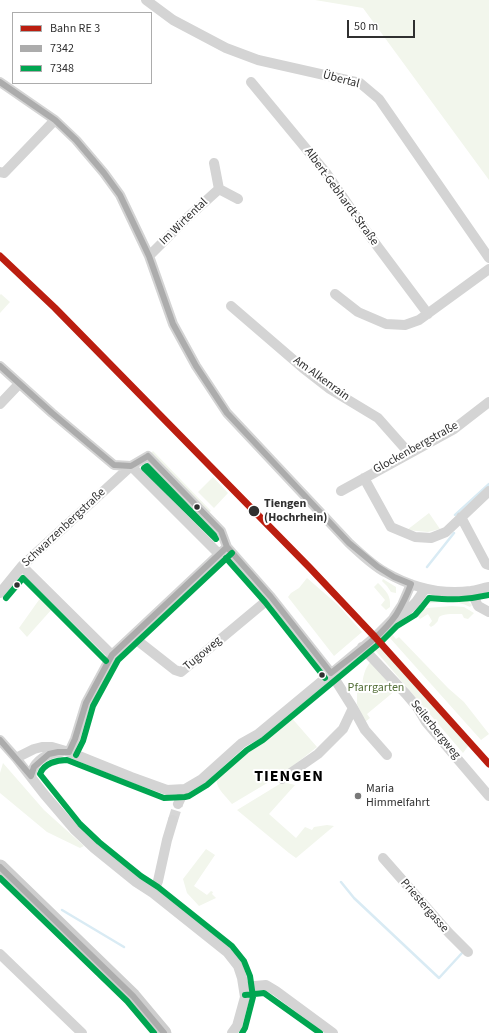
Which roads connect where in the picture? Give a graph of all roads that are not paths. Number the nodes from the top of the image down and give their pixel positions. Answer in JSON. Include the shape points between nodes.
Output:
{"nodes":[{"id":1,"x":146,"y":0,"type":"edge"},
{"id":2,"x":252,"y":82,"type":"dead end"},
{"id":3,"x":0,"y":83,"type":"edge"},
{"id":4,"x":55,"y":120,"type":"junction"},
{"id":5,"x":214,"y":163,"type":"dead end"},
{"id":6,"x":0,"y":172,"type":"edge"},
{"id":7,"x":219,"y":189,"type":"junction"},
{"id":8,"x":238,"y":199,"type":"dead end"},
{"id":9,"x":149,"y":256,"type":"junction"},
{"id":10,"x":489,"y":258,"type":"edge"},
{"id":11,"x":489,"y":269,"type":"edge"},
{"id":12,"x":335,"y":294,"type":"dead end"},
{"id":13,"x":231,"y":306,"type":"dead end"},
{"id":14,"x":428,"y":314,"type":"junction"},
{"id":15,"x":0,"y":366,"type":"edge"},
{"id":16,"x":19,"y":384,"type":"junction"},
{"id":17,"x":489,"y":402,"type":"edge"},
{"id":18,"x":0,"y":404,"type":"edge"},
{"id":19,"x":409,"y":453,"type":"junction"},
{"id":20,"x":130,"y":466,"type":"junction"},
{"id":21,"x":364,"y":478,"type":"junction"},
{"id":22,"x":341,"y":491,"type":"dead end"},
{"id":23,"x":489,"y":491,"type":"edge"},
{"id":24,"x":461,"y":517,"type":"junction"},
{"id":25,"x":223,"y":551,"type":"junction"},
{"id":26,"x":489,"y":565,"type":"edge"},
{"id":27,"x":22,"y":566,"type":"junction"},
{"id":28,"x":411,"y":584,"type":"junction"},
{"id":29,"x":489,"y":587,"type":"edge"},
{"id":30,"x":425,"y":589,"type":"junction"},
{"id":31,"x":471,"y":591,"type":"junction"},
{"id":32,"x":0,"y":593,"type":"edge"},
{"id":33,"x":271,"y":597,"type":"junction"},
{"id":34,"x":489,"y":612,"type":"edge"},
{"id":35,"x":392,"y":620,"type":"junction"},
{"id":36,"x":133,"y":637,"type":"junction"},
{"id":37,"x":362,"y":648,"type":"junction"},
{"id":38,"x":112,"y":655,"type":"junction"},
{"id":39,"x":331,"y":673,"type":"junction"},
{"id":40,"x":353,"y":708,"type":"junction"},
{"id":41,"x":0,"y":740,"type":"edge"},
{"id":42,"x":69,"y":752,"type":"junction"},
{"id":43,"x":387,"y":755,"type":"dead end"},
{"id":44,"x":15,"y":756,"type":"junction"},
{"id":45,"x":31,"y":776,"type":"junction"},
{"id":46,"x":282,"y":779,"type":"dead end"},
{"id":47,"x":185,"y":789,"type":"junction"},
{"id":48,"x":489,"y":796,"type":"edge"},
{"id":49,"x":178,"y":804,"type":"tunnel mouth"},
{"id":50,"x":173,"y":820,"type":"tunnel mouth"},
{"id":51,"x":383,"y":858,"type":"dead end"},
{"id":52,"x":0,"y":866,"type":"edge"},
{"id":53,"x":152,"y":893,"type":"junction"},
{"id":54,"x":468,"y":952,"type":"dead end"},
{"id":55,"x":0,"y":954,"type":"edge"},
{"id":56,"x":244,"y":987,"type":"junction"},
{"id":57,"x":82,"y":1033,"type":"edge"},
{"id":58,"x":164,"y":1033,"type":"edge"},
{"id":59,"x":232,"y":1033,"type":"edge"},
{"id":60,"x":333,"y":1033,"type":"edge"}],
"edges":[{"from":1,"to":10,"type":"street","name":"Übertal","via":[[173,20],[226,48],[258,60],[360,83],[379,99]]},
{"from":2,"to":14,"type":"street","name":"Albert-Gebhardt-Straße","via":[[327,174]]},
{"from":3,"to":4,"type":"street"},
{"from":4,"to":6,"type":"street","via":[[4,173]]},
{"from":4,"to":9,"type":"street","via":[[86,151],[120,195]]},
{"from":5,"to":7,"type":"street","name":"Im Wirtental"},
{"from":7,"to":8,"type":"street","name":"Im Wirtental"},
{"from":7,"to":9,"type":"street","name":"Im Wirtental"},
{"from":9,"to":28,"type":"street","via":[[173,324],[196,366],[227,413],[349,543],[384,572]]},
{"from":11,"to":14,"type":"street"},
{"from":12,"to":14,"type":"street","via":[[358,312],[386,324],[404,325]]},
{"from":13,"to":19,"type":"street","name":"Am Alkenrain","via":[[330,389],[378,418]]},
{"from":15,"to":16,"type":"street"},
{"from":16,"to":18,"type":"street"},
{"from":16,"to":20,"type":"street","via":[[114,465]]},
{"from":17,"to":19,"type":"street","name":"Glockenbergstraße","via":[[454,429]]},
{"from":19,"to":21,"type":"street","name":"Glockenbergstraße"},
{"from":20,"to":25,"type":"street"},
{"from":20,"to":25,"type":"street","name":"Schwarzenbergstraße","via":[[148,456],[221,531]]},
{"from":20,"to":27,"type":"street","name":"Schwarzenbergstraße"},
{"from":21,"to":22,"type":"street","name":"Glockenbergstraße"},
{"from":21,"to":24,"type":"street","via":[[391,527],[415,537],[431,538],[446,532]]},
{"from":23,"to":24,"type":"street"},
{"from":24,"to":26,"type":"street","via":[[486,564]]},
{"from":25,"to":33,"type":"street"},
{"from":25,"to":36,"type":"street"},
{"from":27,"to":32,"type":"street","name":"Schwarzenbergstraße"},
{"from":27,"to":38,"type":"street"},
{"from":28,"to":30,"type":"street"},
{"from":28,"to":35,"type":"street"},
{"from":29,"to":31,"type":"street"},
{"from":30,"to":31,"type":"street"},
{"from":30,"to":35,"type":"street","via":[[409,609]]},
{"from":31,"to":34,"type":"street","via":[[478,606]]},
{"from":33,"to":36,"type":"street","name":"Tugoweg","via":[[181,672]]},
{"from":33,"to":39,"type":"street"},
{"from":35,"to":37,"type":"street"},
{"from":36,"to":38,"type":"street"},
{"from":37,"to":39,"type":"street"},
{"from":37,"to":48,"type":"street","name":"Seilerbergweg","via":[[406,694],[426,722]]},
{"from":38,"to":42,"type":"street","via":[[86,703]]},
{"from":39,"to":40,"type":"street"},
{"from":39,"to":47,"type":"street","via":[[258,734],[242,743],[202,779]]},
{"from":40,"to":43,"type":"street","via":[[364,730]]},
{"from":40,"to":46,"type":"street","via":[[343,729],[318,754]]},
{"from":41,"to":44,"type":"street"},
{"from":42,"to":44,"type":"street","via":[[42,747]]},
{"from":42,"to":45,"type":"street","via":[[49,754],[34,767]]},
{"from":42,"to":47,"type":"street","via":[[168,790]]},
{"from":44,"to":45,"type":"street"},
{"from":45,"to":53,"type":"street","via":[[74,829],[94,848]]},
{"from":47,"to":49,"type":"street"},
{"from":50,"to":53,"type":"street","via":[[166,840],[158,881]]},
{"from":51,"to":54,"type":"street","name":"Priestergasse","via":[[449,934]]},
{"from":52,"to":58,"type":"main road","via":[[133,996]]},
{"from":53,"to":56,"type":"street","via":[[227,952],[238,966]]},
{"from":55,"to":57,"type":"street"},
{"from":56,"to":59,"type":"street","via":[[237,1026]]},
{"from":56,"to":60,"type":"street","via":[[266,985]]}]}
